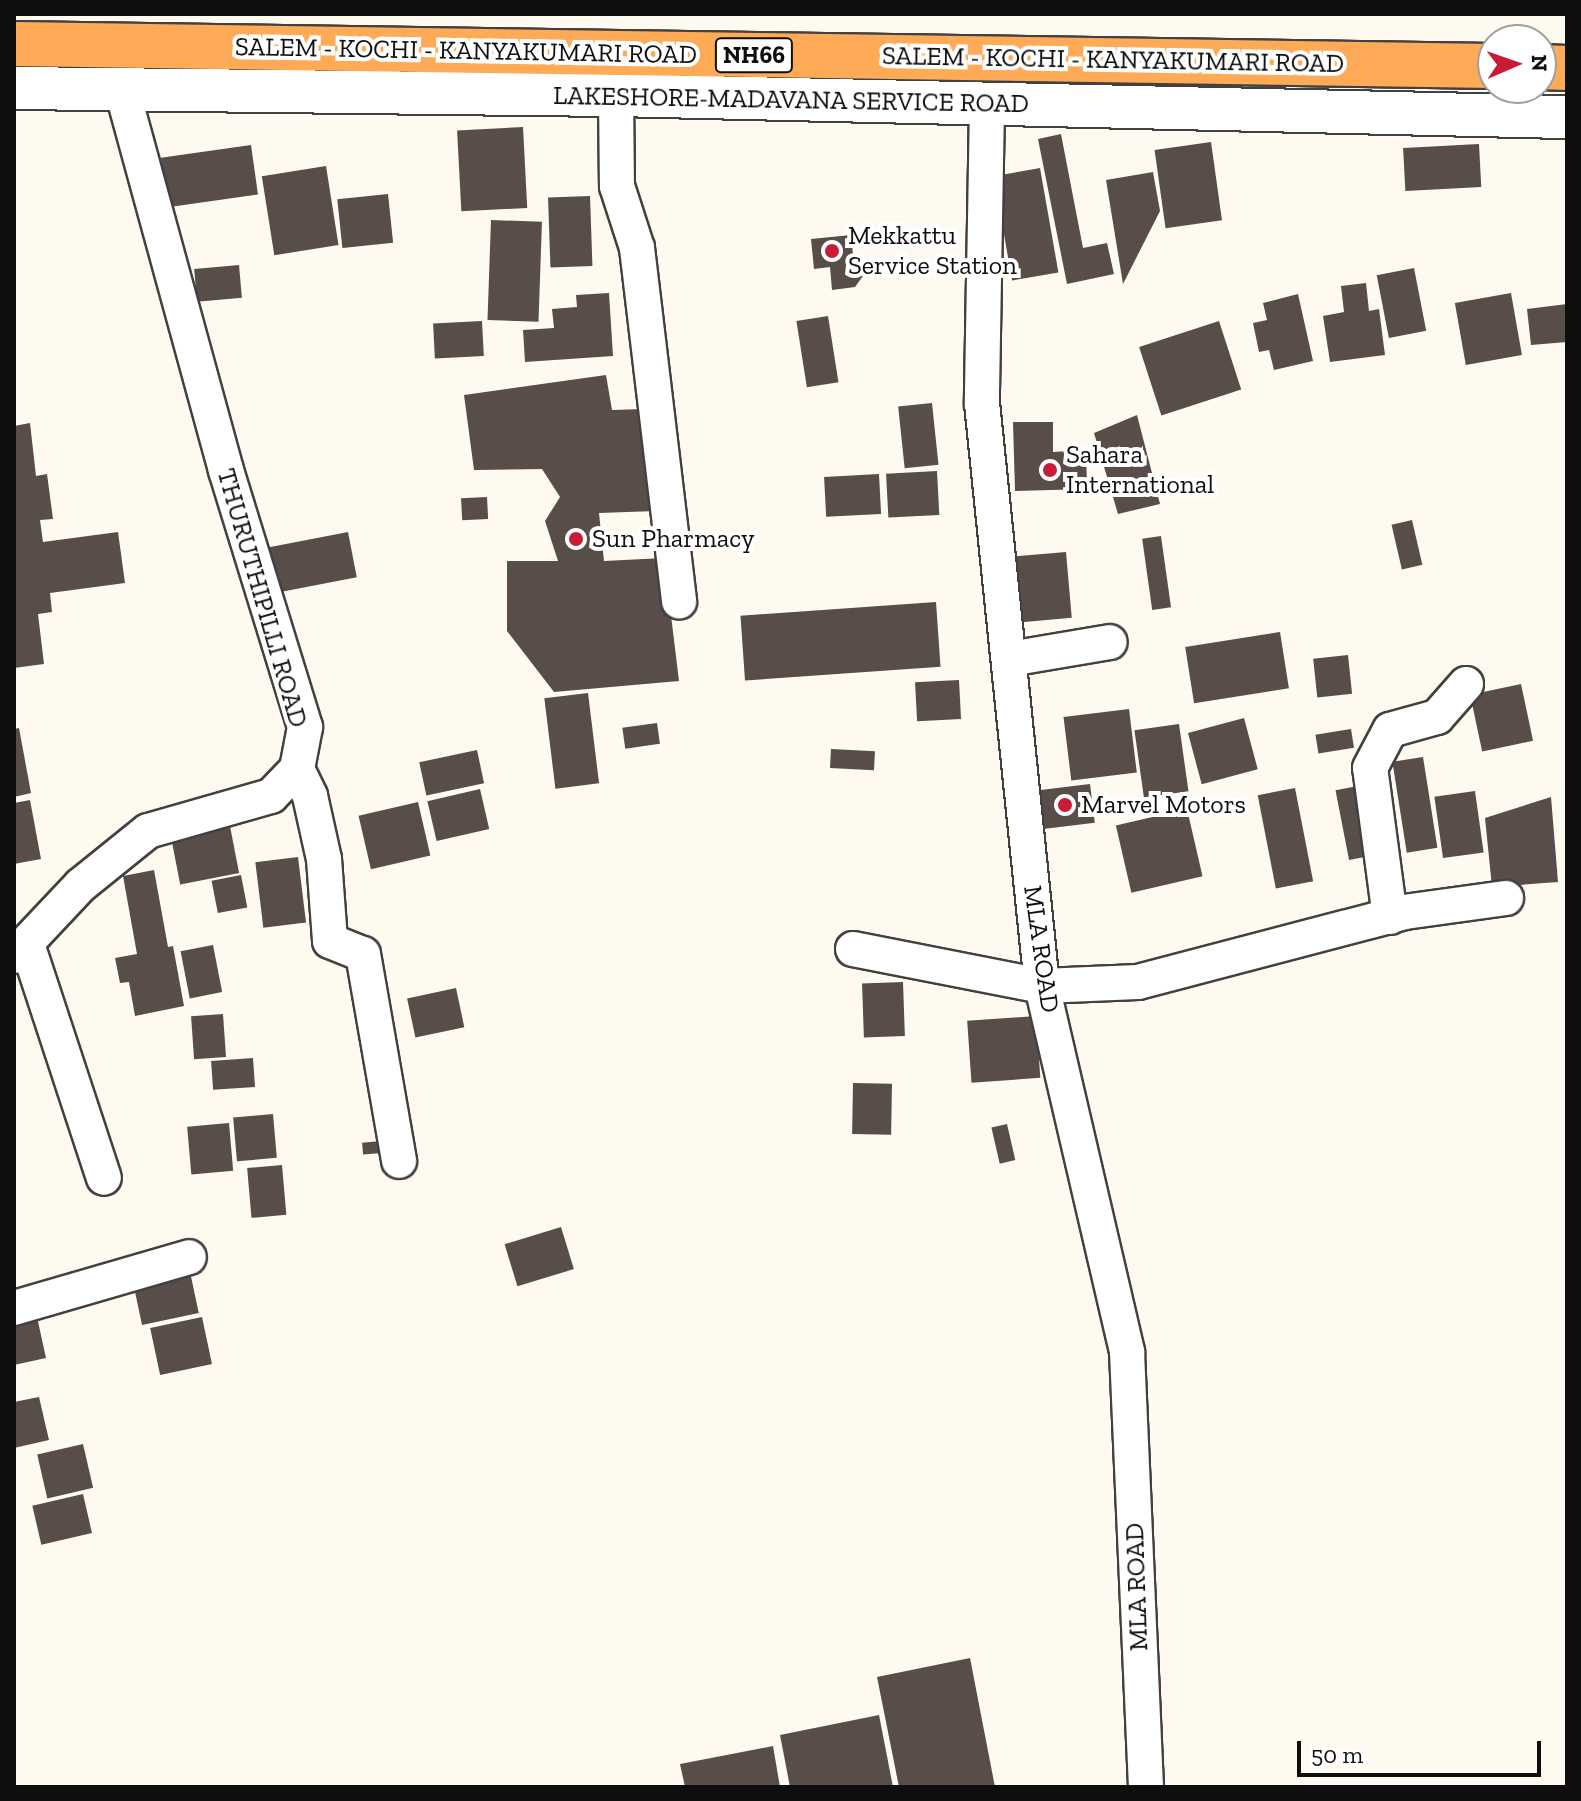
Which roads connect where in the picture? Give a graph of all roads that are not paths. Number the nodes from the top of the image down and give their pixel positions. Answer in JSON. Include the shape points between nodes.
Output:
{"nodes":[{"id":1,"x":14,"y":44,"type":"edge"},
{"id":2,"x":1477,"y":66,"type":"edge"},
{"id":3,"x":14,"y":88,"type":"edge"},
{"id":4,"x":122,"y":91,"type":"junction"},
{"id":5,"x":616,"y":95,"type":"junction"},
{"id":6,"x":987,"y":105,"type":"junction"},
{"id":7,"x":1567,"y":117,"type":"edge"},
{"id":8,"x":679,"y":602,"type":"dead end"},
{"id":9,"x":1110,"y":642,"type":"dead end"},
{"id":10,"x":1010,"y":659,"type":"junction"},
{"id":11,"x":1466,"y":684,"type":"dead end"},
{"id":12,"x":297,"y":769,"type":"junction"},
{"id":13,"x":1506,"y":898,"type":"dead end"},
{"id":14,"x":1390,"y":917,"type":"junction"},
{"id":15,"x":853,"y":949,"type":"dead end"},
{"id":16,"x":21,"y":950,"type":"edge"},
{"id":17,"x":1042,"y":986,"type":"junction"},
{"id":18,"x":399,"y":1161,"type":"dead end"},
{"id":19,"x":104,"y":1178,"type":"dead end"},
{"id":20,"x":189,"y":1257,"type":"dead end"},
{"id":21,"x":14,"y":1308,"type":"edge"},
{"id":22,"x":1146,"y":1787,"type":"edge"}],
"edges":[{"from":1,"to":2,"type":"highway","name":"SALEM - KOCHI - KANYAKUMARI ROAD","number":"NH66"},
{"from":3,"to":4,"type":"street","name":"LAKESHORE-MADAVANA SERVICE ROAD"},
{"from":4,"to":5,"type":"street","name":"LAKESHORE-MADAVANA SERVICE ROAD"},
{"from":4,"to":12,"type":"street","name":"THURUTHIPILLI ROAD","via":[[226,470],[305,727]]},
{"from":5,"to":6,"type":"street","name":"LAKESHORE-MADAVANA SERVICE ROAD"},
{"from":5,"to":8,"type":"street","via":[[617,186],[637,248]]},
{"from":6,"to":7,"type":"street","name":"LAKESHORE-MADAVANA SERVICE ROAD"},
{"from":6,"to":10,"type":"street","name":"MLA ROAD","via":[[982,403]]},
{"from":9,"to":10,"type":"street"},
{"from":10,"to":17,"type":"street","name":"MLA ROAD"},
{"from":11,"to":14,"type":"street","via":[[1437,717],[1390,730],[1370,768]]},
{"from":12,"to":16,"type":"street","via":[[271,796],[148,831],[81,885]]},
{"from":12,"to":18,"type":"street","via":[[310,796],[324,859],[330,941],[363,954]]},
{"from":13,"to":14,"type":"street"},
{"from":14,"to":17,"type":"street","via":[[1138,982]]},
{"from":15,"to":17,"type":"street"},
{"from":16,"to":19,"type":"street"},
{"from":17,"to":22,"type":"street","name":"MLA ROAD","via":[[1127,1352]]},
{"from":20,"to":21,"type":"street"}]}
